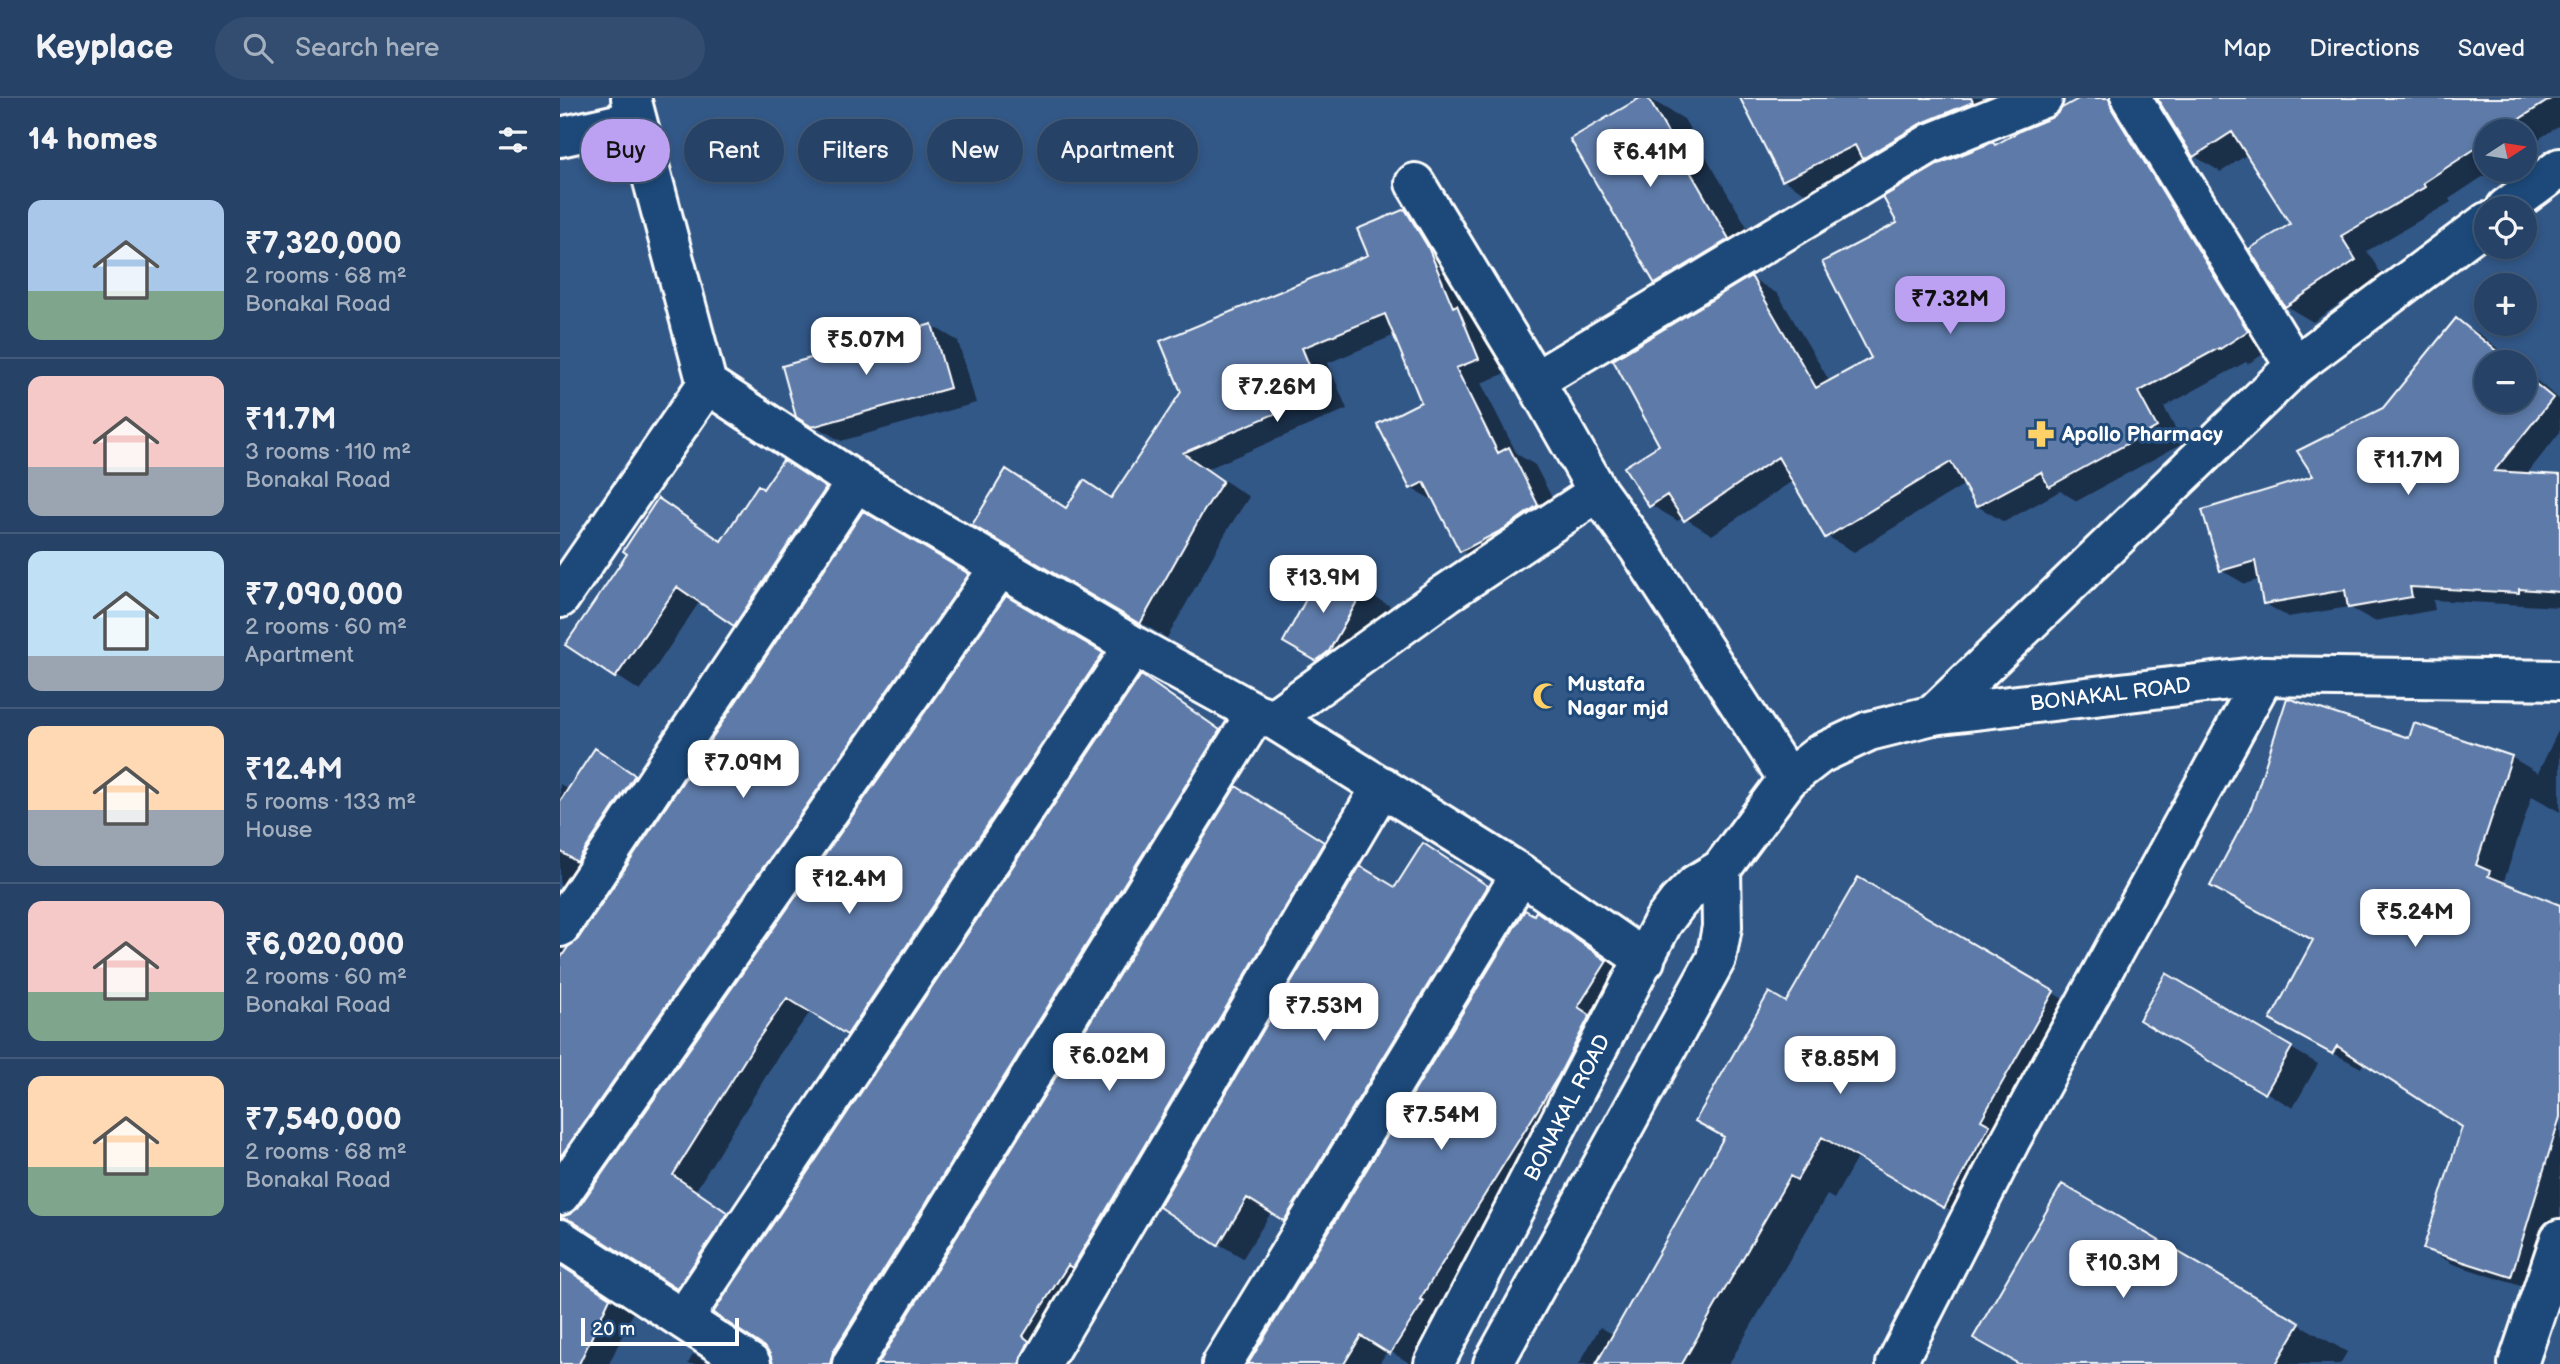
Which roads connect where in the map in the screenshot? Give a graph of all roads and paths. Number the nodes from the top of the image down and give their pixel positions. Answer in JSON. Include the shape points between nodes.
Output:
{"nodes":[{"id":1,"x":2043,"y":98,"type":"edge"},
{"id":2,"x":2131,"y":98,"type":"edge"},
{"id":3,"x":633,"y":109,"type":"edge"},
{"id":4,"x":560,"y":136,"type":"edge"},
{"id":5,"x":2560,"y":167,"type":"edge"},
{"id":6,"x":1415,"y":183,"type":"dead end"},
{"id":7,"x":2521,"y":196,"type":"edge"},
{"id":8,"x":2474,"y":232,"type":"edge"},
{"id":9,"x":2295,"y":366,"type":"junction"},
{"id":10,"x":1535,"y":381,"type":"junction"},
{"id":11,"x":707,"y":384,"type":"junction"},
{"id":12,"x":856,"y":482,"type":"junction"},
{"id":13,"x":1598,"y":492,"type":"junction"},
{"id":14,"x":1000,"y":567,"type":"junction"},
{"id":15,"x":560,"y":598,"type":"edge"},
{"id":16,"x":1134,"y":646,"type":"junction"},
{"id":17,"x":2264,"y":676,"type":"junction"},
{"id":18,"x":2560,"y":680,"type":"edge"},
{"id":19,"x":1933,"y":715,"type":"junction"},
{"id":20,"x":1265,"y":716,"type":"junction"},
{"id":21,"x":1788,"y":779,"type":"junction"},
{"id":22,"x":1382,"y":786,"type":"junction"},
{"id":23,"x":1721,"y":869,"type":"junction"},
{"id":24,"x":1521,"y":874,"type":"junction"},
{"id":25,"x":560,"y":927,"type":"edge"},
{"id":26,"x":1645,"y":960,"type":"junction"},
{"id":27,"x":560,"y":1195,"type":"edge"},
{"id":28,"x":560,"y":1239,"type":"edge"},
{"id":29,"x":2560,"y":1239,"type":"edge"},
{"id":30,"x":683,"y":1319,"type":"junction"},
{"id":31,"x":751,"y":1364,"type":"edge"},
{"id":32,"x":852,"y":1364,"type":"edge"},
{"id":33,"x":1041,"y":1364,"type":"edge"},
{"id":34,"x":1222,"y":1364,"type":"edge"},
{"id":35,"x":1434,"y":1364,"type":"edge"},
{"id":36,"x":1493,"y":1364,"type":"edge"},
{"id":37,"x":1896,"y":1364,"type":"edge"},
{"id":38,"x":2518,"y":1364,"type":"edge"}],
"edges":[{"from":1,"to":10,"type":"street","via":[[1931,143]]},
{"from":2,"to":9,"type":"street"},
{"from":3,"to":4,"type":"street"},
{"from":3,"to":11,"type":"street"},
{"from":5,"to":7,"type":"street"},
{"from":6,"to":10,"type":"street"},
{"from":8,"to":9,"type":"street"},
{"from":9,"to":19,"type":"street"},
{"from":10,"to":13,"type":"street"},
{"from":11,"to":12,"type":"street"},
{"from":11,"to":15,"type":"street"},
{"from":12,"to":14,"type":"street"},
{"from":12,"to":25,"type":"street"},
{"from":13,"to":20,"type":"street"},
{"from":13,"to":21,"type":"street"},
{"from":14,"to":16,"type":"street"},
{"from":14,"to":27,"type":"street"},
{"from":16,"to":20,"type":"street"},
{"from":16,"to":30,"type":"street"},
{"from":17,"to":18,"type":"street","name":"BONAKAL ROAD"},
{"from":17,"to":19,"type":"street","name":"BONAKAL ROAD"},
{"from":17,"to":37,"type":"street","via":[[2010,1141]]},
{"from":19,"to":21,"type":"street","name":"BONAKAL ROAD","via":[[1869,731],[1820,754]]},
{"from":20,"to":22,"type":"street"},
{"from":20,"to":32,"type":"street"},
{"from":21,"to":23,"type":"street","name":"BONAKAL ROAD"},
{"from":22,"to":24,"type":"street"},
{"from":22,"to":33,"type":"street"},
{"from":23,"to":26,"type":"street","name":"BONAKAL ROAD","via":[[1678,902]]},
{"from":23,"to":36,"type":"street","via":[[1722,927],[1716,959]]},
{"from":24,"to":26,"type":"street"},
{"from":24,"to":34,"type":"street"},
{"from":26,"to":35,"type":"street","name":"BONAKAL ROAD"},
{"from":28,"to":30,"type":"street"},
{"from":29,"to":38,"type":"street"},
{"from":30,"to":31,"type":"street"}]}
